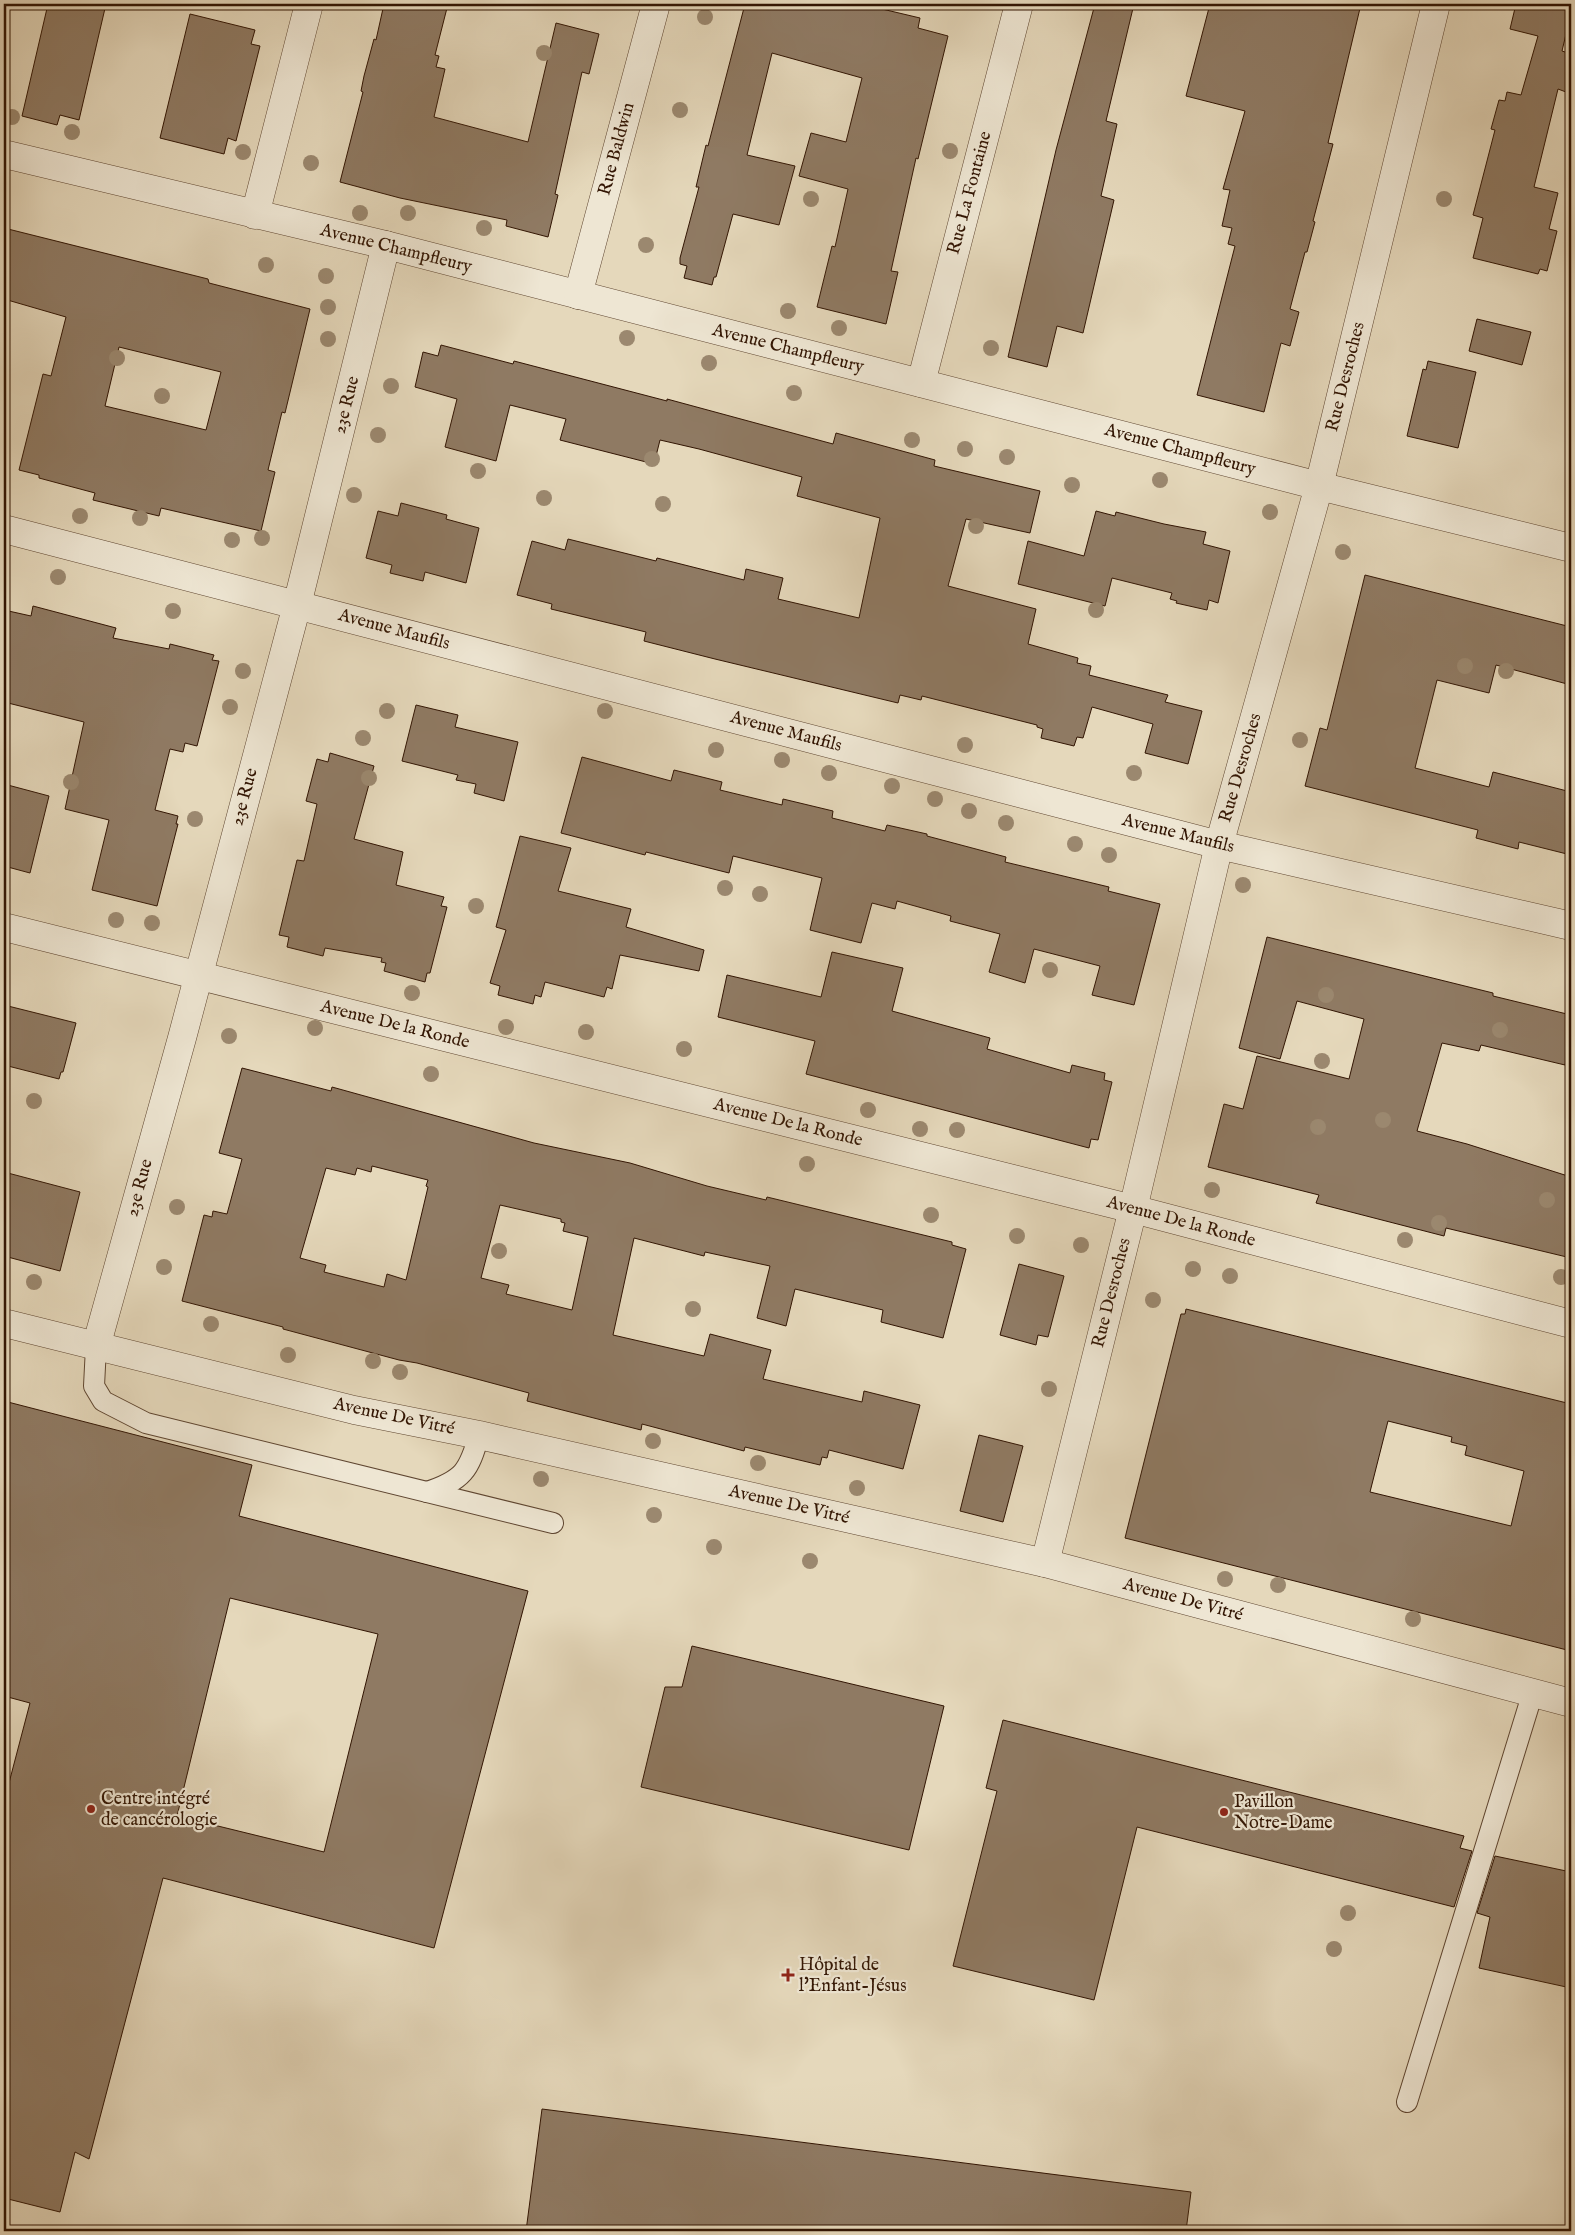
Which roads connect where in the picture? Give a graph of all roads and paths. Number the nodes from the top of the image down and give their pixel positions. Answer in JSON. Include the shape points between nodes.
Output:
{"nodes":[{"id":1,"x":309,"y":4,"type":"edge"},
{"id":2,"x":656,"y":4,"type":"edge"},
{"id":3,"x":1019,"y":4,"type":"edge"},
{"id":4,"x":1436,"y":4,"type":"edge"},
{"id":5,"x":4,"y":154,"type":"edge"},
{"id":6,"x":255,"y":215,"type":"junction"},
{"id":7,"x":386,"y":245,"type":"junction"},
{"id":8,"x":578,"y":295,"type":"junction"},
{"id":9,"x":921,"y":383,"type":"junction"},
{"id":10,"x":1320,"y":486,"type":"junction"},
{"id":11,"x":4,"y":529,"type":"edge"},
{"id":12,"x":1571,"y":548,"type":"edge"},
{"id":13,"x":297,"y":605,"type":"junction"},
{"id":14,"x":1219,"y":845,"type":"junction"},
{"id":15,"x":1571,"y":926,"type":"edge"},
{"id":16,"x":4,"y":927,"type":"edge"},
{"id":17,"x":198,"y":976,"type":"junction"},
{"id":18,"x":1133,"y":1209,"type":"junction"},
{"id":19,"x":4,"y":1323,"type":"edge"},
{"id":20,"x":1571,"y":1324,"type":"edge"},
{"id":21,"x":96,"y":1347,"type":"junction"},
{"id":22,"x":478,"y":1434,"type":"junction"},
{"id":23,"x":427,"y":1492,"type":"junction"},
{"id":24,"x":553,"y":1523,"type":"dead end"},
{"id":25,"x":1045,"y":1563,"type":"junction"},
{"id":26,"x":1533,"y":1692,"type":"junction"},
{"id":27,"x":1571,"y":1703,"type":"edge"},
{"id":28,"x":1407,"y":2102,"type":"dead end"}],
"edges":[{"from":1,"to":6,"type":"street"},
{"from":2,"to":8,"type":"street","name":"Rue Baldwin"},
{"from":3,"to":9,"type":"street","name":"Rue La Fontaine"},
{"from":4,"to":10,"type":"street","name":"Rue Desroches"},
{"from":5,"to":6,"type":"street","name":"Avenue Champfleury"},
{"from":6,"to":7,"type":"street","name":"Avenue Champfleury"},
{"from":7,"to":8,"type":"street","name":"Avenue Champfleury"},
{"from":7,"to":13,"type":"street","name":"23e Rue"},
{"from":8,"to":9,"type":"street","name":"Avenue Champfleury"},
{"from":9,"to":10,"type":"street","name":"Avenue Champfleury"},
{"from":10,"to":12,"type":"street","name":"Avenue Champfleury"},
{"from":10,"to":14,"type":"street","name":"Rue Desroches"},
{"from":11,"to":13,"type":"street","name":"Avenue Maufils"},
{"from":13,"to":14,"type":"street","name":"Avenue Maufils"},
{"from":13,"to":17,"type":"street","name":"23e Rue"},
{"from":14,"to":15,"type":"street","name":"Avenue Maufils"},
{"from":14,"to":18,"type":"street","name":"Rue Desroches"},
{"from":16,"to":17,"type":"street","name":"Avenue De la Ronde"},
{"from":17,"to":18,"type":"street","name":"Avenue De la Ronde"},
{"from":17,"to":21,"type":"street","name":"23e Rue"},
{"from":18,"to":20,"type":"street","name":"Avenue De la Ronde"},
{"from":18,"to":25,"type":"street","name":"Rue Desroches"},
{"from":19,"to":21,"type":"street","name":"Avenue De Vitré"},
{"from":21,"to":22,"type":"street","name":"Avenue De Vitré","via":[[354,1410]]},
{"from":21,"to":23,"type":"lane","via":[[94,1386],[103,1401],[146,1423]]},
{"from":22,"to":23,"type":"lane","via":[[466,1471],[448,1485]]},
{"from":22,"to":25,"type":"street","name":"Avenue De Vitré"},
{"from":23,"to":24,"type":"lane"},
{"from":25,"to":26,"type":"street","name":"Avenue De Vitré"},
{"from":26,"to":27,"type":"street","name":"Avenue De Vitré"},
{"from":26,"to":28,"type":"lane"}]}
